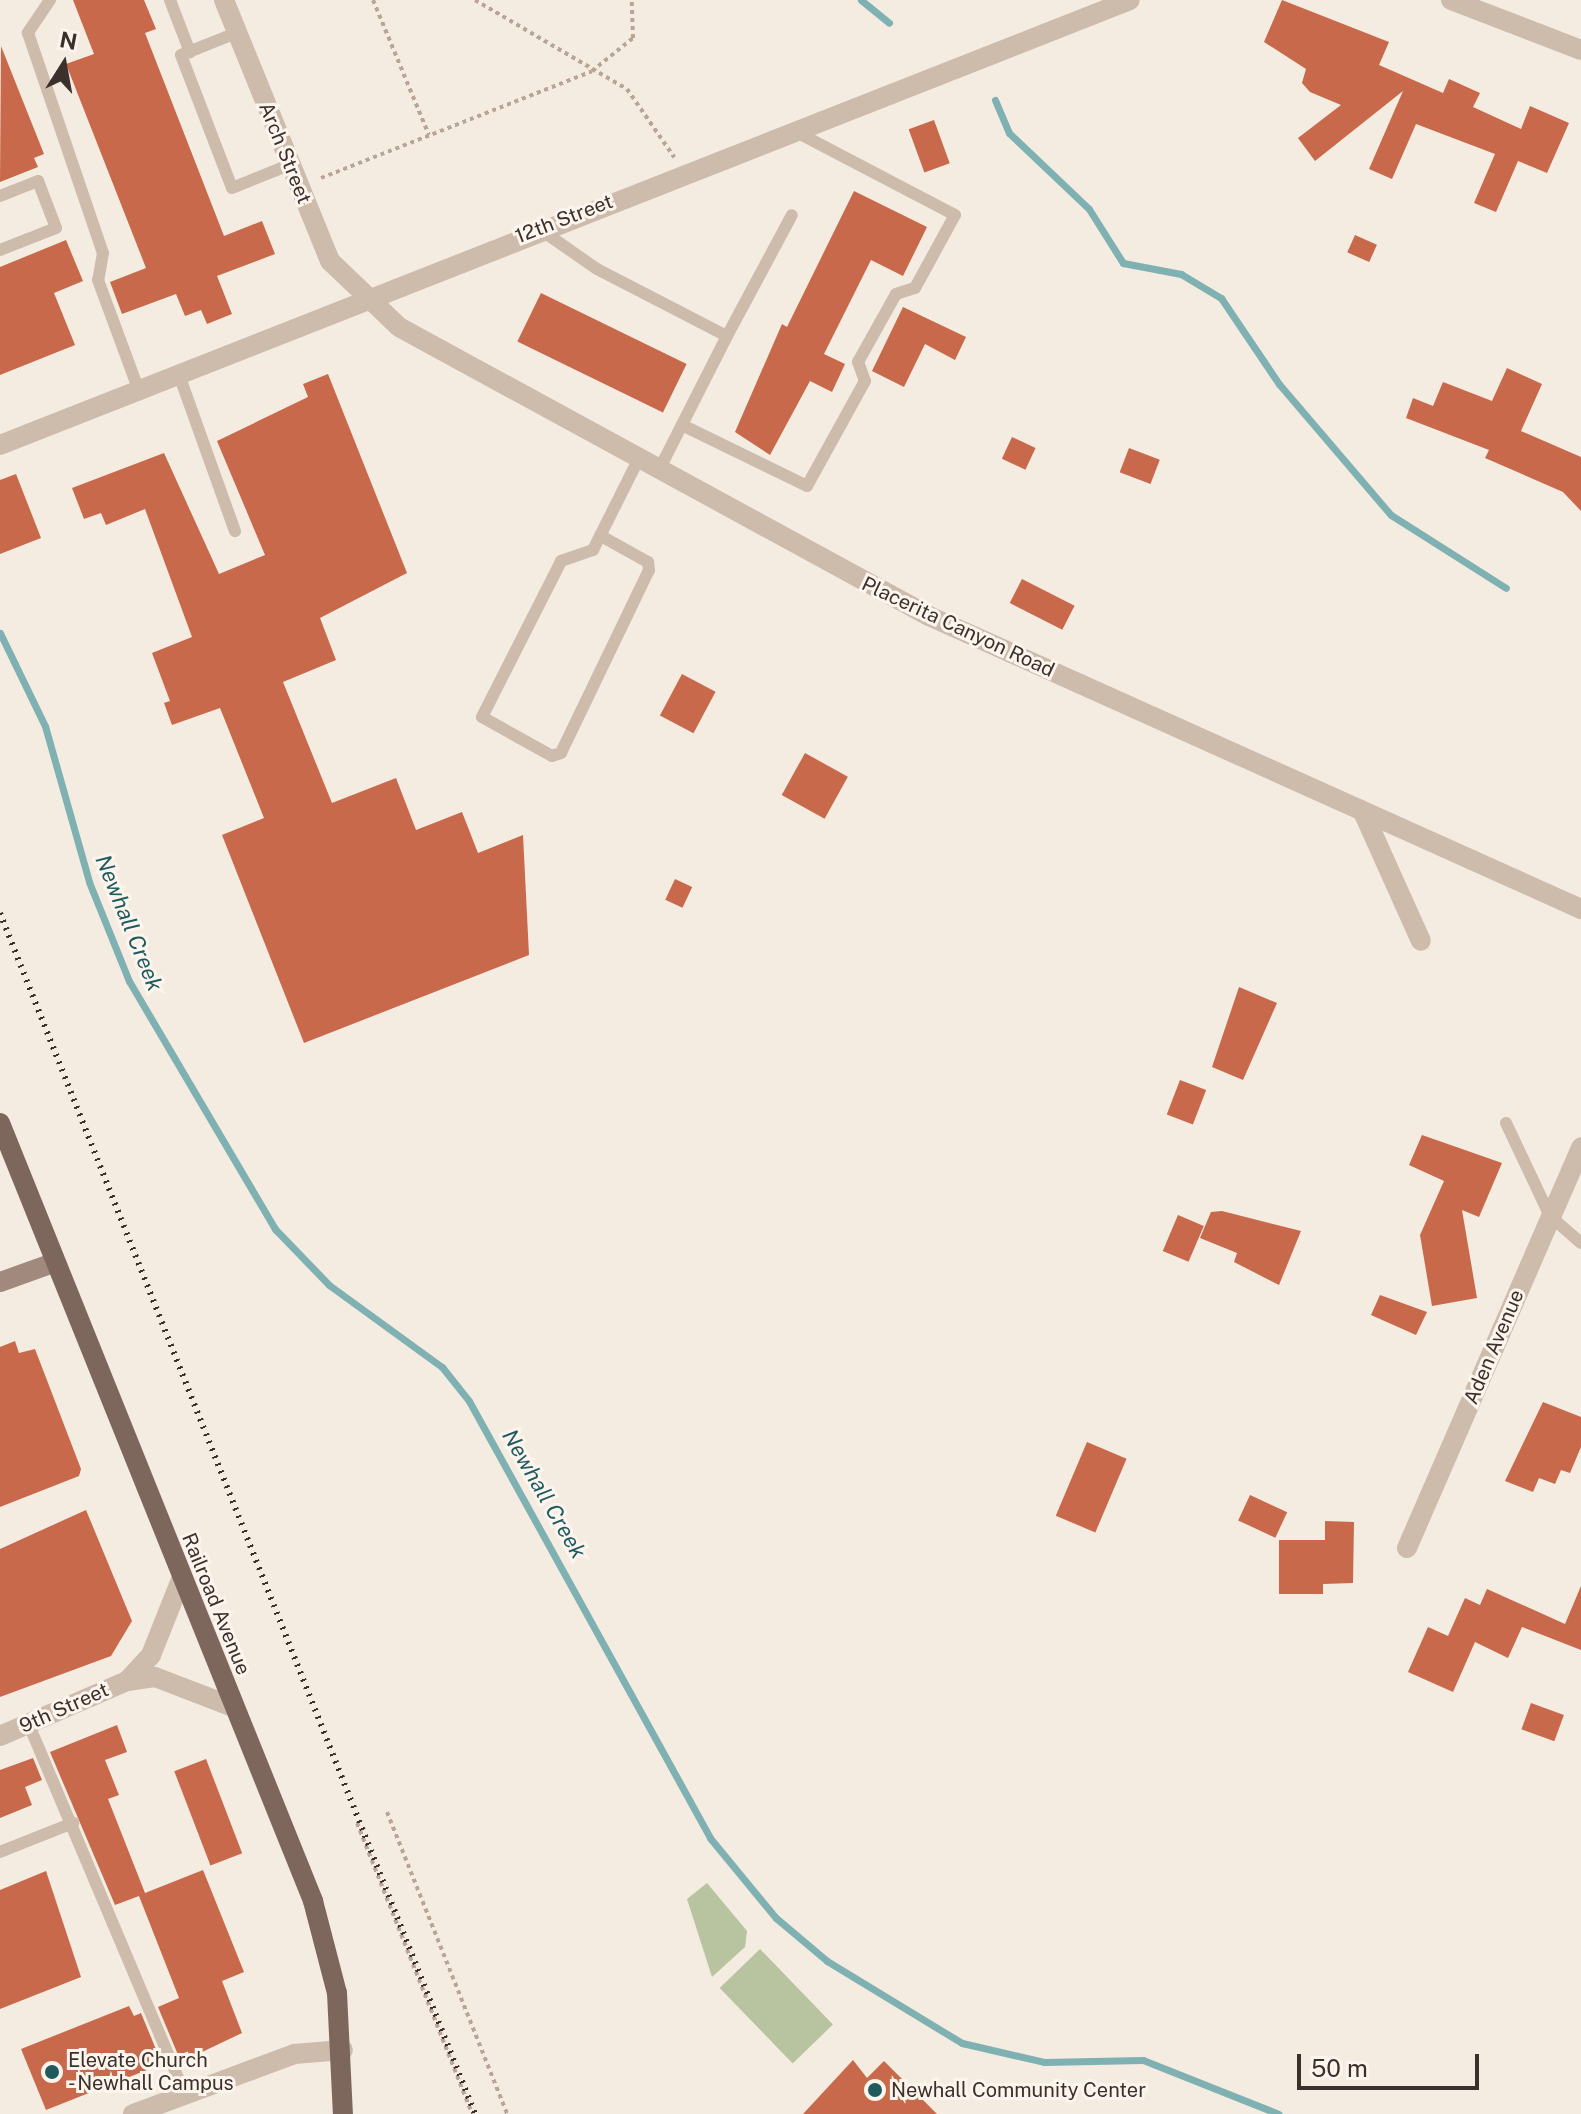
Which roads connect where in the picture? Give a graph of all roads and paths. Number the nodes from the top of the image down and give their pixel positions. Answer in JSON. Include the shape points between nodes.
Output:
{"nodes":[{"id":1,"x":50,"y":0,"type":"edge"},
{"id":2,"x":170,"y":0,"type":"edge"},
{"id":3,"x":224,"y":0,"type":"edge"},
{"id":4,"x":373,"y":0,"type":"edge"},
{"id":5,"x":475,"y":0,"type":"edge"},
{"id":6,"x":485,"y":0,"type":"edge"},
{"id":7,"x":632,"y":0,"type":"edge"},
{"id":8,"x":1130,"y":0,"type":"edge"},
{"id":9,"x":1451,"y":0,"type":"edge"},
{"id":10,"x":489,"y":9,"type":"junction"},
{"id":11,"x":236,"y":33,"type":"junction"},
{"id":12,"x":1581,"y":50,"type":"edge"},
{"id":13,"x":190,"y":52,"type":"junction"},
{"id":14,"x":592,"y":71,"type":"junction"},
{"id":15,"x":794,"y":130,"type":"junction"},
{"id":16,"x":429,"y":135,"type":"junction"},
{"id":17,"x":289,"y":165,"type":"junction"},
{"id":18,"x":681,"y":173,"type":"junction"},
{"id":19,"x":299,"y":188,"type":"junction"},
{"id":20,"x":0,"y":196,"type":"edge"},
{"id":21,"x":792,"y":215,"type":"dead end"},
{"id":22,"x":538,"y":229,"type":"junction"},
{"id":23,"x":0,"y":250,"type":"edge"},
{"id":24,"x":360,"y":298,"type":"junction"},
{"id":25,"x":727,"y":336,"type":"junction"},
{"id":26,"x":178,"y":372,"type":"junction"},
{"id":27,"x":138,"y":388,"type":"junction"},
{"id":28,"x":682,"y":425,"type":"junction"},
{"id":29,"x":0,"y":445,"type":"edge"},
{"id":30,"x":638,"y":460,"type":"junction"},
{"id":31,"x":658,"y":472,"type":"junction"},
{"id":32,"x":235,"y":531,"type":"dead end"},
{"id":33,"x":601,"y":536,"type":"junction"},
{"id":34,"x":1363,"y":812,"type":"junction"},
{"id":35,"x":1581,"y":909,"type":"edge"},
{"id":36,"x":1421,"y":941,"type":"dead end"},
{"id":37,"x":0,"y":1123,"type":"edge"},
{"id":38,"x":1506,"y":1123,"type":"dead end"},
{"id":39,"x":1581,"y":1147,"type":"edge"},
{"id":40,"x":1550,"y":1216,"type":"junction"},
{"id":41,"x":1581,"y":1243,"type":"edge"},
{"id":42,"x":53,"y":1263,"type":"junction"},
{"id":43,"x":0,"y":1282,"type":"edge"},
{"id":44,"x":1407,"y":1548,"type":"dead end"},
{"id":45,"x":180,"y":1582,"type":"junction"},
{"id":46,"x":127,"y":1681,"type":"junction"},
{"id":47,"x":233,"y":1707,"type":"junction"},
{"id":48,"x":29,"y":1725,"type":"junction"},
{"id":49,"x":0,"y":1736,"type":"edge"},
{"id":50,"x":387,"y":1812,"type":"dead end"},
{"id":51,"x":73,"y":1823,"type":"junction"},
{"id":52,"x":357,"y":1823,"type":"dead end"},
{"id":53,"x":0,"y":1852,"type":"edge"},
{"id":54,"x":343,"y":2050,"type":"junction"},
{"id":55,"x":185,"y":2094,"type":"junction"},
{"id":56,"x":133,"y":2114,"type":"edge"},
{"id":57,"x":343,"y":2114,"type":"edge"},
{"id":58,"x":472,"y":2114,"type":"edge"},
{"id":59,"x":507,"y":2114,"type":"edge"}],
"edges":[{"from":1,"to":27,"type":"lane","via":[[28,33],[103,253],[98,280]]},
{"from":2,"to":13,"type":"lane"},
{"from":3,"to":11,"type":"street","name":"Arch Street"},
{"from":4,"to":16,"type":"path"},
{"from":5,"to":10,"type":"path"},
{"from":6,"to":10,"type":"path"},
{"from":7,"to":14,"type":"path","via":[[633,38]]},
{"from":8,"to":15,"type":"street","name":"12th Street"},
{"from":9,"to":12,"type":"street"},
{"from":10,"to":14,"type":"path"},
{"from":11,"to":13,"type":"lane"},
{"from":11,"to":17,"type":"street","name":"Arch Street"},
{"from":13,"to":17,"type":"lane","via":[[181,55],[232,188]]},
{"from":14,"to":16,"type":"path"},
{"from":14,"to":18,"type":"path","via":[[627,89]]},
{"from":15,"to":18,"type":"street","name":"12th Street"},
{"from":15,"to":28,"type":"lane","via":[[955,215],[915,288],[896,294],[858,362],[865,381],[807,486]]},
{"from":16,"to":19,"type":"path"},
{"from":17,"to":19,"type":"street","name":"Arch Street"},
{"from":18,"to":22,"type":"street","name":"12th Street"},
{"from":19,"to":24,"type":"street","name":"Arch Street","via":[[330,261]]},
{"from":20,"to":23,"type":"lane","via":[[38,181],[56,228]]},
{"from":21,"to":25,"type":"lane"},
{"from":22,"to":24,"type":"street","name":"12th Street"},
{"from":22,"to":25,"type":"lane","via":[[597,269]]},
{"from":24,"to":26,"type":"street","name":"12th Street"},
{"from":24,"to":30,"type":"street","name":"Placerita Canyon Road","via":[[399,327]]},
{"from":25,"to":28,"type":"lane"},
{"from":26,"to":27,"type":"street","name":"12th Street"},
{"from":26,"to":32,"type":"lane"},
{"from":27,"to":29,"type":"street","name":"12th Street"},
{"from":28,"to":31,"type":"lane"},
{"from":30,"to":31,"type":"street","name":"Placerita Canyon Road"},
{"from":30,"to":33,"type":"lane"},
{"from":31,"to":34,"type":"street","name":"Placerita Canyon Road","via":[[929,616]]},
{"from":33,"to":33,"type":"lane","via":[[593,550],[561,561],[482,717],[552,756],[561,753],[649,570],[648,562]]},
{"from":34,"to":35,"type":"street","name":"Placerita Canyon Road"},
{"from":34,"to":36,"type":"street"},
{"from":37,"to":42,"type":"main road","name":"Railroad Avenue"},
{"from":38,"to":40,"type":"lane"},
{"from":39,"to":40,"type":"street","name":"Aden Avenue"},
{"from":40,"to":41,"type":"lane"},
{"from":40,"to":44,"type":"street","name":"Aden Avenue"},
{"from":42,"to":43,"type":"main road"},
{"from":42,"to":45,"type":"main road","name":"Railroad Avenue"},
{"from":45,"to":46,"type":"street","name":"9th Street","via":[[151,1655]]},
{"from":45,"to":47,"type":"main road","name":"Railroad Avenue"},
{"from":46,"to":47,"type":"street","name":"9th Street","via":[[188,1684]]},
{"from":46,"to":48,"type":"street","name":"9th Street"},
{"from":47,"to":54,"type":"main road","name":"Railroad Avenue","via":[[326,1940]]},
{"from":48,"to":49,"type":"street","name":"9th Street"},
{"from":48,"to":51,"type":"lane"},
{"from":50,"to":59,"type":"path"},
{"from":51,"to":53,"type":"lane"},
{"from":51,"to":55,"type":"lane"},
{"from":52,"to":58,"type":"path"},
{"from":54,"to":55,"type":"street","via":[[294,2054]]},
{"from":54,"to":57,"type":"main road","name":"Railroad Avenue"},
{"from":55,"to":56,"type":"street"}]}
